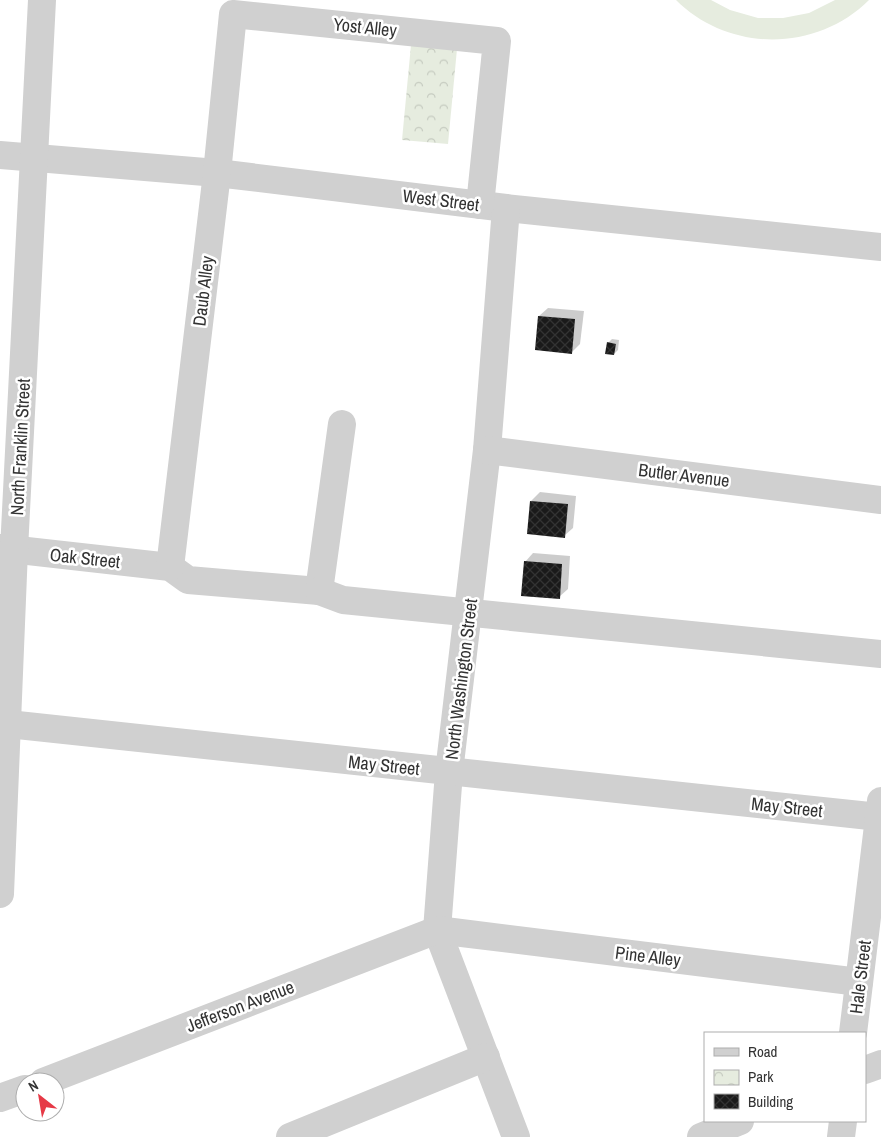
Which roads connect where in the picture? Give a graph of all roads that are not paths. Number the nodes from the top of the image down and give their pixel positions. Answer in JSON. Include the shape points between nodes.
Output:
{"nodes":[{"id":1,"x":42,"y":0,"type":"edge"},
{"id":2,"x":232,"y":14,"type":"joint"},
{"id":3,"x":497,"y":40,"type":"joint"},
{"id":4,"x":0,"y":155,"type":"edge"},
{"id":5,"x":34,"y":159,"type":"junction"},
{"id":6,"x":217,"y":173,"type":"junction"},
{"id":7,"x":493,"y":206,"type":"junction"},
{"id":8,"x":881,"y":247,"type":"edge"},
{"id":9,"x":342,"y":424,"type":"dead end"},
{"id":10,"x":488,"y":450,"type":"junction"},
{"id":11,"x":881,"y":500,"type":"edge"},
{"id":12,"x":7,"y":549,"type":"edge"},
{"id":13,"x":170,"y":567,"type":"junction"},
{"id":14,"x":319,"y":591,"type":"junction"},
{"id":15,"x":469,"y":613,"type":"junction"},
{"id":16,"x":881,"y":654,"type":"edge"},
{"id":17,"x":8,"y":724,"type":"junction"},
{"id":18,"x":450,"y":772,"type":"junction"},
{"id":19,"x":880,"y":809,"type":"edge"},
{"id":20,"x":0,"y":894,"type":"edge"},
{"id":21,"x":874,"y":911,"type":"edge"},
{"id":22,"x":437,"y":930,"type":"junction"},
{"id":23,"x":859,"y":982,"type":"junction"},
{"id":24,"x":853,"y":1032,"type":"edge"},
{"id":25,"x":486,"y":1057,"type":"junction"},
{"id":26,"x":881,"y":1064,"type":"edge"},
{"id":27,"x":866,"y":1070,"type":"edge"},
{"id":28,"x":65,"y":1074,"type":"edge"},
{"id":29,"x":15,"y":1093,"type":"edge"},
{"id":30,"x":0,"y":1098,"type":"edge"},
{"id":31,"x":738,"y":1122,"type":"edge"},
{"id":32,"x":843,"y":1122,"type":"edge"},
{"id":33,"x":290,"y":1137,"type":"edge"},
{"id":34,"x":516,"y":1137,"type":"edge"},
{"id":35,"x":701,"y":1137,"type":"edge"},
{"id":36,"x":841,"y":1137,"type":"edge"}],
"edges":[{"from":1,"to":5,"type":"street","name":"North Franklin Street"},
{"from":2,"to":3,"type":"street","name":"Yost Alley"},
{"from":2,"to":6,"type":"street","name":"Daub Alley"},
{"from":3,"to":7,"type":"street","name":"North Washington Street"},
{"from":4,"to":5,"type":"street","name":"West Street"},
{"from":5,"to":6,"type":"street","name":"West Street"},
{"from":5,"to":12,"type":"street","name":"North Franklin Street"},
{"from":6,"to":7,"type":"street","name":"West Street"},
{"from":6,"to":13,"type":"street","name":"Daub Alley"},
{"from":7,"to":8,"type":"street","name":"West Street"},
{"from":7,"to":10,"type":"street","name":"North Washington Street"},
{"from":9,"to":14,"type":"street"},
{"from":10,"to":11,"type":"street","name":"Butler Avenue"},
{"from":10,"to":15,"type":"street","name":"North Washington Street"},
{"from":12,"to":13,"type":"street","name":"Oak Street"},
{"from":12,"to":17,"type":"street","name":"North Franklin Street"},
{"from":13,"to":14,"type":"street","via":[[188,580]]},
{"from":14,"to":15,"type":"street","via":[[343,600]]},
{"from":15,"to":16,"type":"street"},
{"from":15,"to":18,"type":"street","name":"North Washington Street"},
{"from":17,"to":18,"type":"street","name":"May Street"},
{"from":17,"to":20,"type":"street","name":"North Franklin Street"},
{"from":18,"to":19,"type":"street","name":"May Street"},
{"from":18,"to":22,"type":"street","name":"North Washington Street"},
{"from":19,"to":21,"type":"street","name":"Hale Street"},
{"from":21,"to":23,"type":"street","name":"Hale Street"},
{"from":22,"to":23,"type":"street","name":"Pine Alley"},
{"from":22,"to":25,"type":"street","name":"North Washington Street"},
{"from":22,"to":28,"type":"street","name":"Jefferson Avenue"},
{"from":23,"to":24,"type":"street","name":"Hale Street"},
{"from":25,"to":33,"type":"street"},
{"from":25,"to":34,"type":"street","name":"North Washington Street"},
{"from":26,"to":27,"type":"street"},
{"from":29,"to":30,"type":"street"},
{"from":31,"to":35,"type":"street"},
{"from":32,"to":36,"type":"street"}]}
